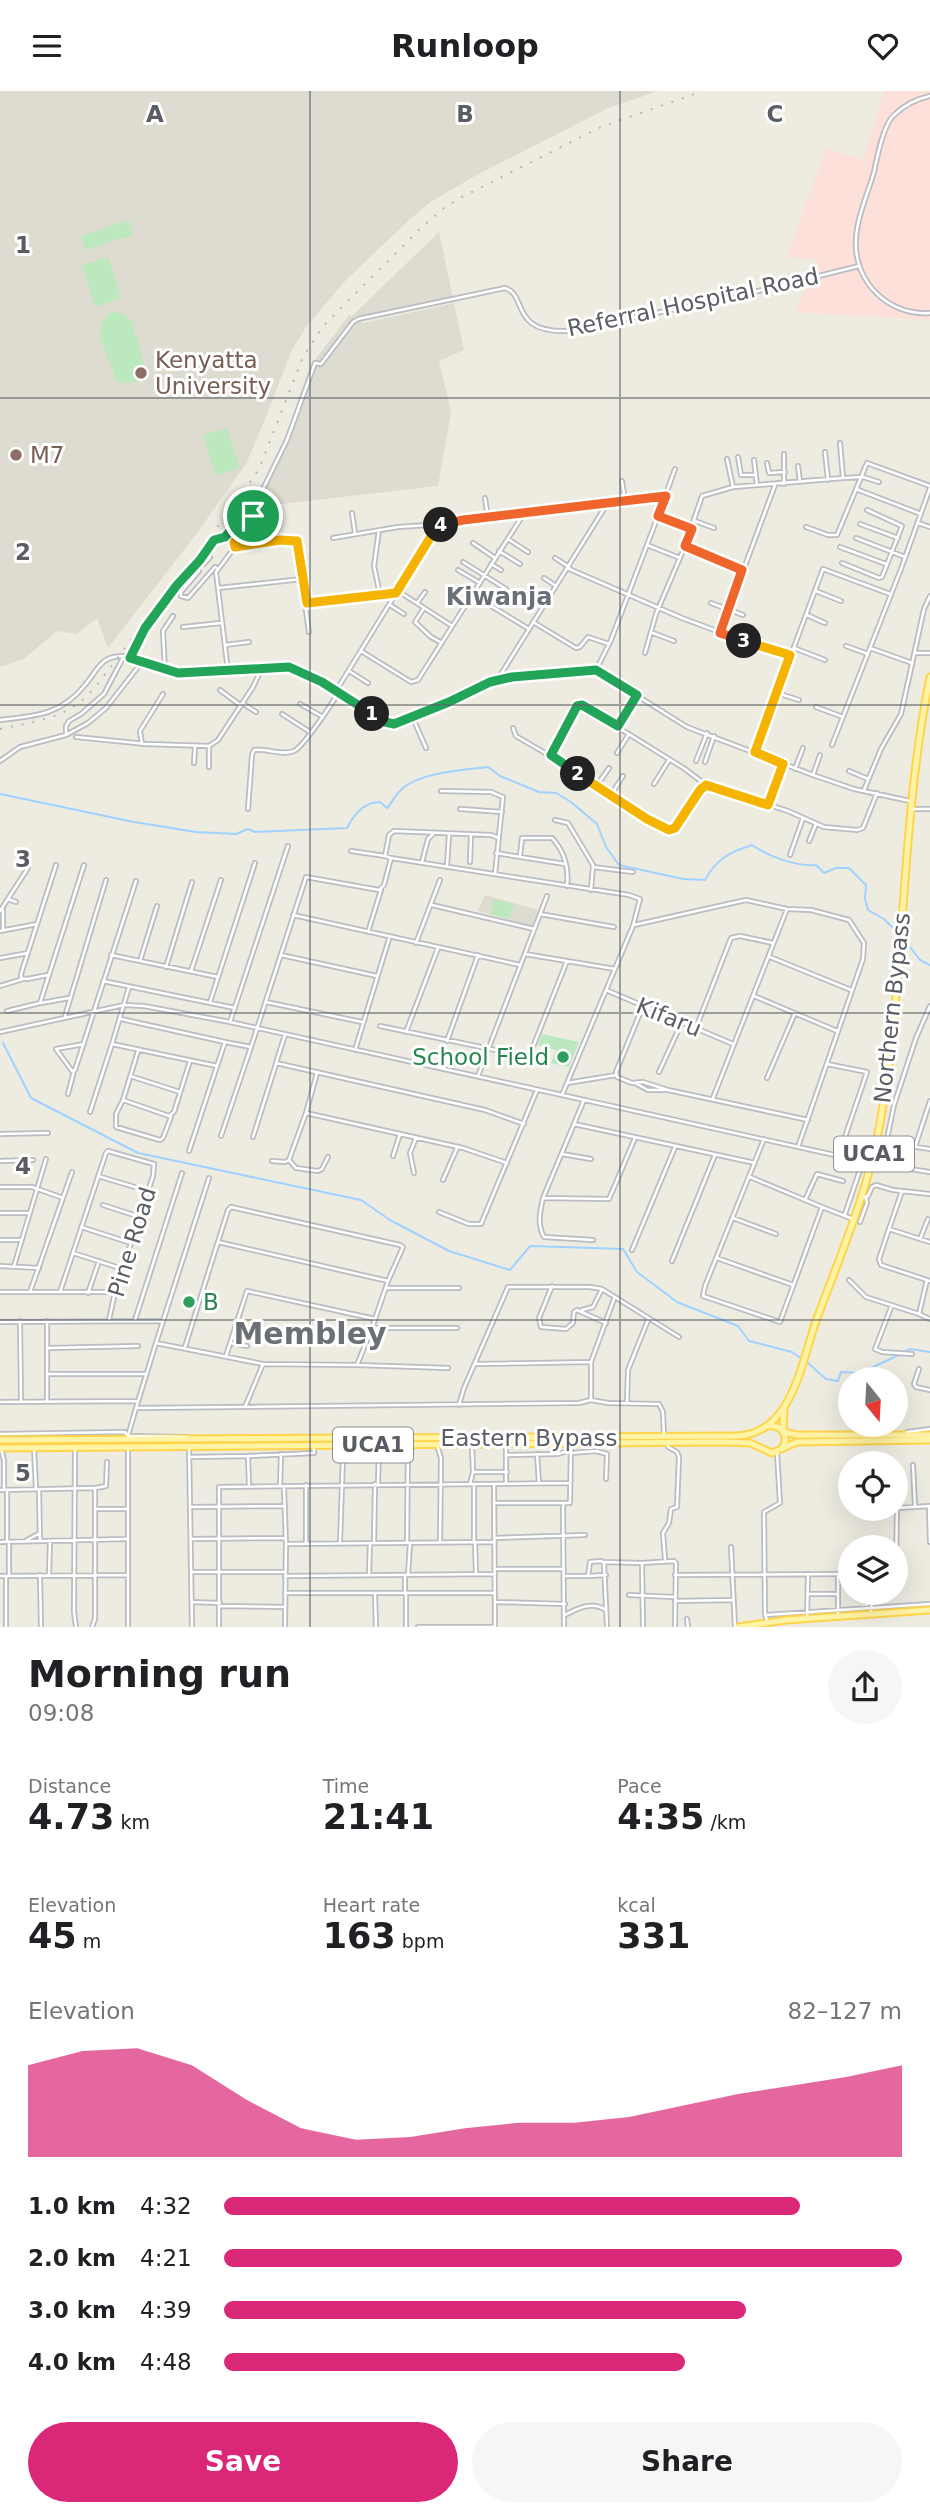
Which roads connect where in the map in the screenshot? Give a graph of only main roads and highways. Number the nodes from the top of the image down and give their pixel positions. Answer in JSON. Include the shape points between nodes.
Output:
{"nodes":[{"id":1,"x":930,"y":677,"type":"edge"},
{"id":2,"x":785,"y":1407,"type":"junction"},
{"id":3,"x":765,"y":1428,"type":"junction"},
{"id":4,"x":783,"y":1431,"type":"junction"},
{"id":5,"x":930,"y":1432,"type":"edge"},
{"id":6,"x":666,"y":1439,"type":"junction"},
{"id":7,"x":0,"y":1440,"type":"edge"},
{"id":8,"x":930,"y":1440,"type":"edge"},
{"id":9,"x":148,"y":1443,"type":"junction"},
{"id":10,"x":188,"y":1443,"type":"junction"},
{"id":11,"x":761,"y":1447,"type":"junction"},
{"id":12,"x":783,"y":1447,"type":"junction"},
{"id":13,"x":0,"y":1448,"type":"edge"},
{"id":14,"x":930,"y":1610,"type":"edge"},
{"id":15,"x":737,"y":1627,"type":"edge"}],
"edges":[{"from":1,"to":2,"type":"main road","name":"Northern Bypass","number":"UCA1","via":[[920,738],[888,1073],[871,1163],[864,1198]]},
{"from":2,"to":3,"type":"main road","number":"UCA1"},
{"from":2,"to":4,"type":"main road","number":"UCA1"},
{"from":3,"to":4,"type":"main road","name":"Eastern Bypass","via":[[776,1426]]},
{"from":3,"to":6,"type":"main road","name":"Eastern Bypass","via":[[743,1436]]},
{"from":3,"to":11,"type":"main road","via":[[759,1436]]},
{"from":4,"to":5,"type":"main road","name":"Eastern Bypass","via":[[797,1435]]},
{"from":4,"to":12,"type":"main road"},
{"from":6,"to":10,"type":"main road","name":"Eastern Bypass"},
{"from":6,"to":10,"type":"main road","name":"Eastern Bypass","number":"UCA1","via":[[571,1449],[538,1443]]},
{"from":6,"to":11,"type":"main road","name":"Eastern Bypass","number":"UCA1"},
{"from":7,"to":9,"type":"main road","name":"Eastern Bypass","via":[[82,1436],[128,1437]]},
{"from":8,"to":12,"type":"main road","via":[[802,1442]]},
{"from":9,"to":10,"type":"main road","name":"Eastern Bypass","number":"UCA1"},
{"from":9,"to":13,"type":"main road","name":"Eastern Bypass","number":"UCA1"},
{"from":11,"to":12,"type":"main road","name":"Eastern Bypass","via":[[769,1452]]},
{"from":14,"to":15,"type":"main road","via":[[807,1615]]}]}
